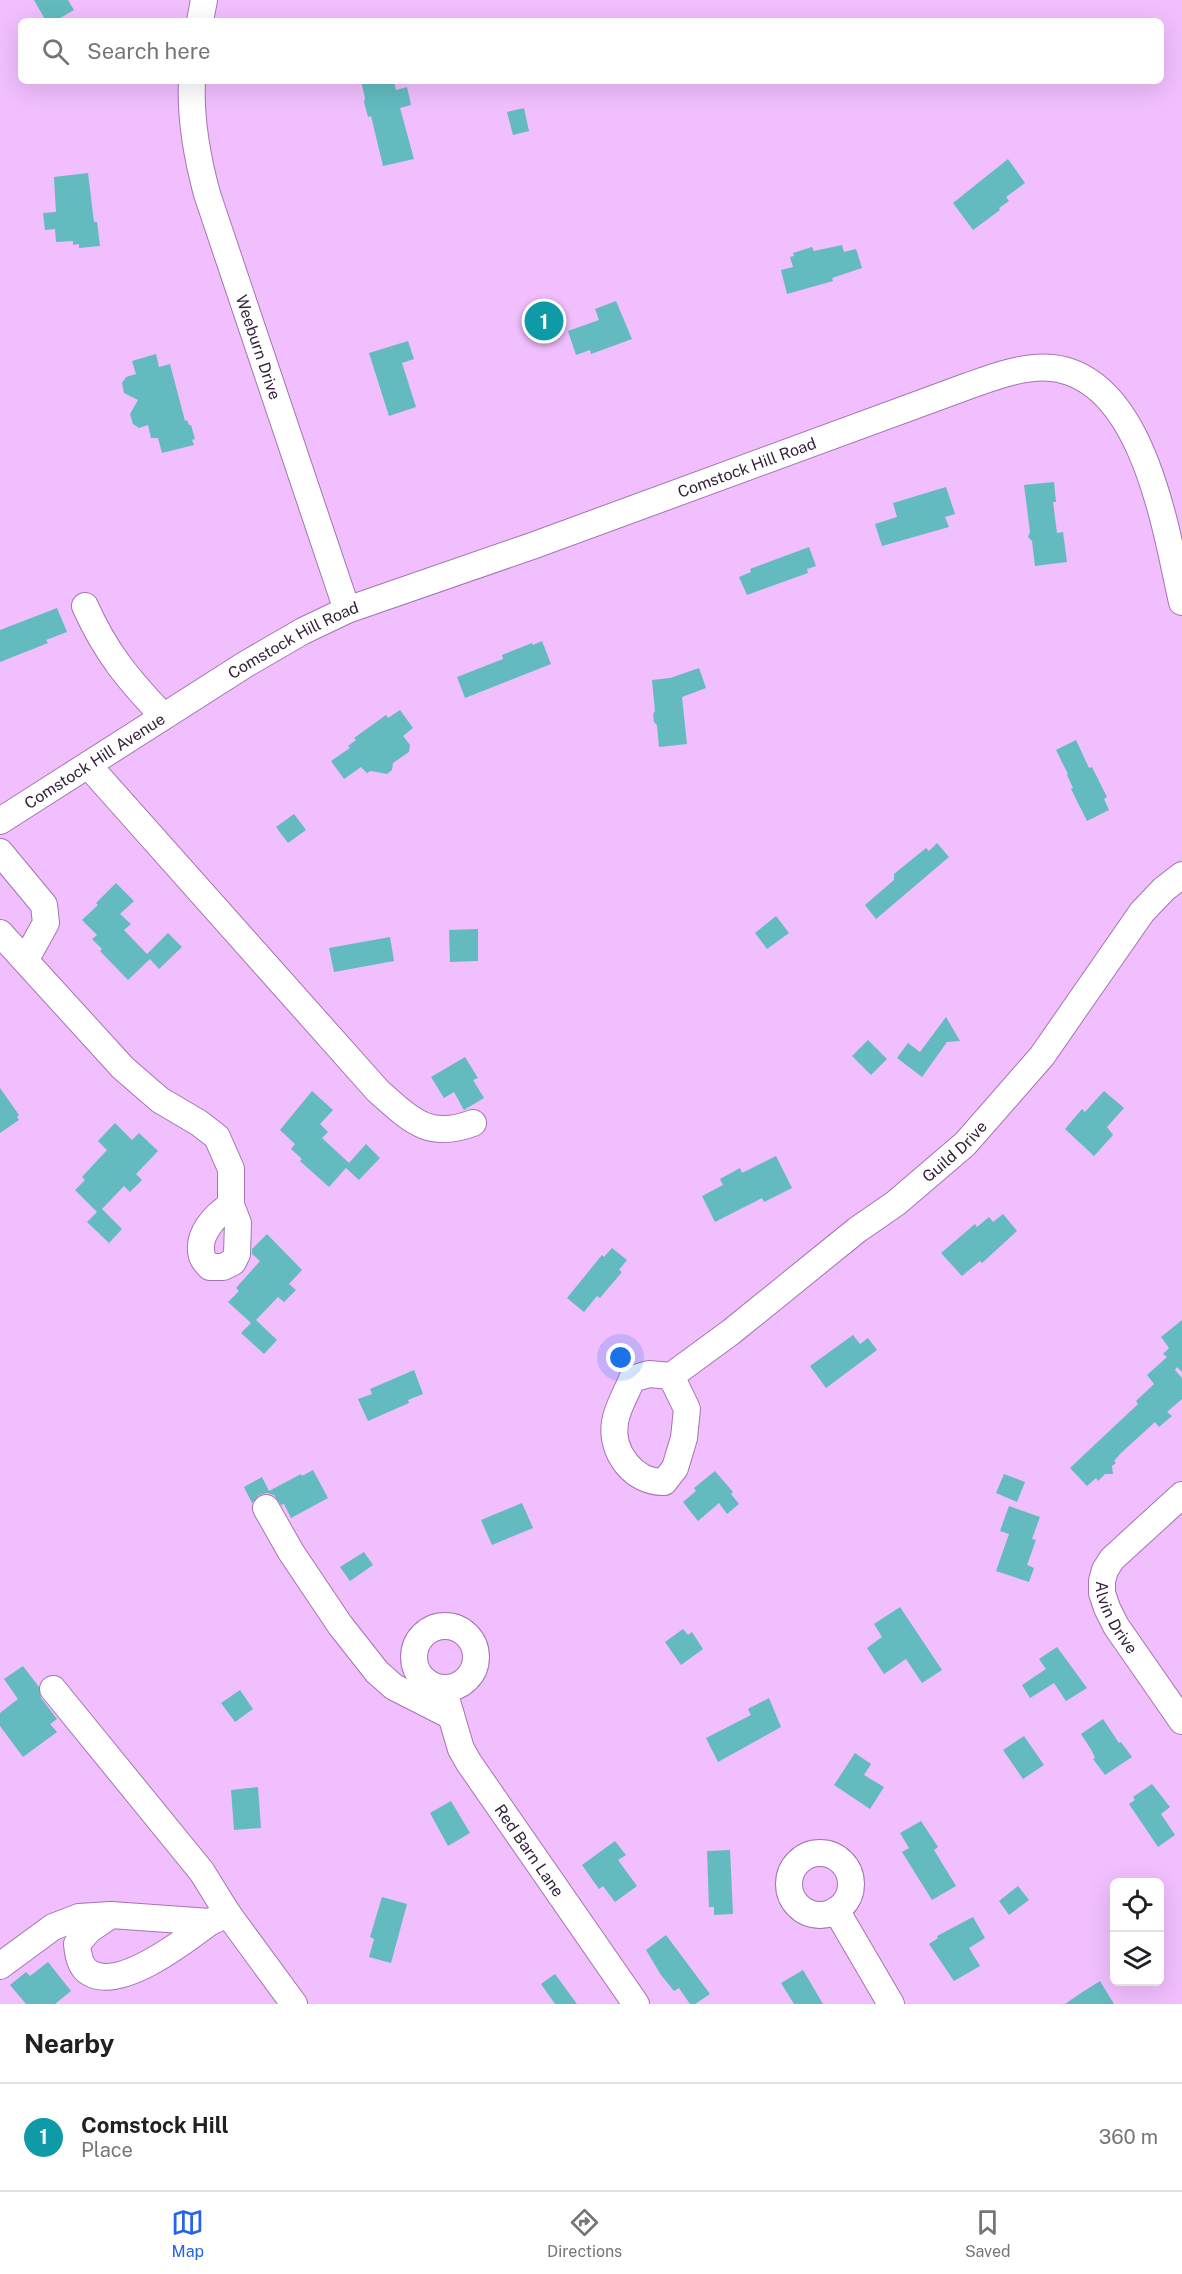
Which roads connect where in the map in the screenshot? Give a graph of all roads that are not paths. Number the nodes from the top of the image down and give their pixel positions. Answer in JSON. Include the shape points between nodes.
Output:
{"nodes":[{"id":1,"x":204,"y":0,"type":"edge"},
{"id":2,"x":201,"y":18,"type":"edge"},
{"id":3,"x":192,"y":84,"type":"edge"},
{"id":4,"x":1182,"y":602,"type":"edge"},
{"id":5,"x":85,"y":606,"type":"dead end"},
{"id":6,"x":348,"y":610,"type":"junction"},
{"id":7,"x":190,"y":699,"type":"joint"},
{"id":8,"x":164,"y":716,"type":"junction"},
{"id":9,"x":88,"y":765,"type":"junction"},
{"id":10,"x":0,"y":821,"type":"edge"},
{"id":11,"x":0,"y":852,"type":"edge"},
{"id":12,"x":1182,"y":875,"type":"edge"},
{"id":13,"x":0,"y":933,"type":"edge"},
{"id":14,"x":26,"y":959,"type":"junction"},
{"id":15,"x":473,"y":1123,"type":"dead end"},
{"id":16,"x":231,"y":1205,"type":"dead end"},
{"id":17,"x":671,"y":1376,"type":"dead end"},
{"id":18,"x":1182,"y":1495,"type":"edge"},
{"id":19,"x":266,"y":1508,"type":"dead end"},
{"id":20,"x":443,"y":1688,"type":"dead end"},
{"id":21,"x":53,"y":1689,"type":"dead end"},
{"id":22,"x":451,"y":1716,"type":"junction"},
{"id":23,"x":1182,"y":1721,"type":"edge"},
{"id":24,"x":836,"y":1910,"type":"dead end"},
{"id":25,"x":111,"y":1915,"type":"junction"},
{"id":26,"x":219,"y":1918,"type":"junction"},
{"id":27,"x":0,"y":1966,"type":"edge"},
{"id":28,"x":294,"y":2004,"type":"edge"},
{"id":29,"x":636,"y":2004,"type":"edge"},
{"id":30,"x":891,"y":2004,"type":"edge"}],
"edges":[{"from":1,"to":2,"type":"street"},
{"from":3,"to":6,"type":"street","name":"Weeburn Drive","via":[[192,127],[207,194]]},
{"from":4,"to":6,"type":"street","name":"Comstock Hill Road","via":[[1158,495],[1127,424],[1107,398],[1085,380],[1064,371],[1042,368],[968,386]]},
{"from":5,"to":8,"type":"street","via":[[99,637],[122,671]]},
{"from":6,"to":7,"type":"street","name":"Comstock Hill Road","via":[[287,639]]},
{"from":7,"to":8,"type":"street","name":"Comstock Hill Avenue"},
{"from":8,"to":9,"type":"street","name":"Comstock Hill Avenue"},
{"from":9,"to":10,"type":"street","name":"Comstock Hill Avenue"},
{"from":9,"to":15,"type":"street","via":[[378,1091],[402,1112],[432,1128],[446,1131]]},
{"from":11,"to":14,"type":"street","via":[[45,905],[46,923]]},
{"from":12,"to":17,"type":"street","name":"Guild Drive","via":[[1142,912],[1042,1056],[965,1144],[896,1203]]},
{"from":13,"to":14,"type":"street"},
{"from":14,"to":16,"type":"street","via":[[123,1068],[160,1100],[217,1137],[231,1168]]},
{"from":18,"to":23,"type":"street","name":"Alvin Drive","via":[[1112,1559],[1102,1581],[1104,1601],[1116,1626]]},
{"from":19,"to":22,"type":"street","via":[[334,1616],[377,1672],[394,1687]]},
{"from":20,"to":22,"type":"street","name":"Red Barn Lane"},
{"from":21,"to":26,"type":"street","via":[[202,1872]]},
{"from":22,"to":29,"type":"street","name":"Red Barn Lane","via":[[461,1749]]},
{"from":24,"to":30,"type":"street"},
{"from":25,"to":26,"type":"street"},
{"from":25,"to":26,"type":"street","via":[[77,1944],[79,1959],[88,1973],[104,1977],[126,1973],[166,1955]]},
{"from":25,"to":27,"type":"street","via":[[79,1917],[54,1927]]},
{"from":26,"to":28,"type":"street"}]}
